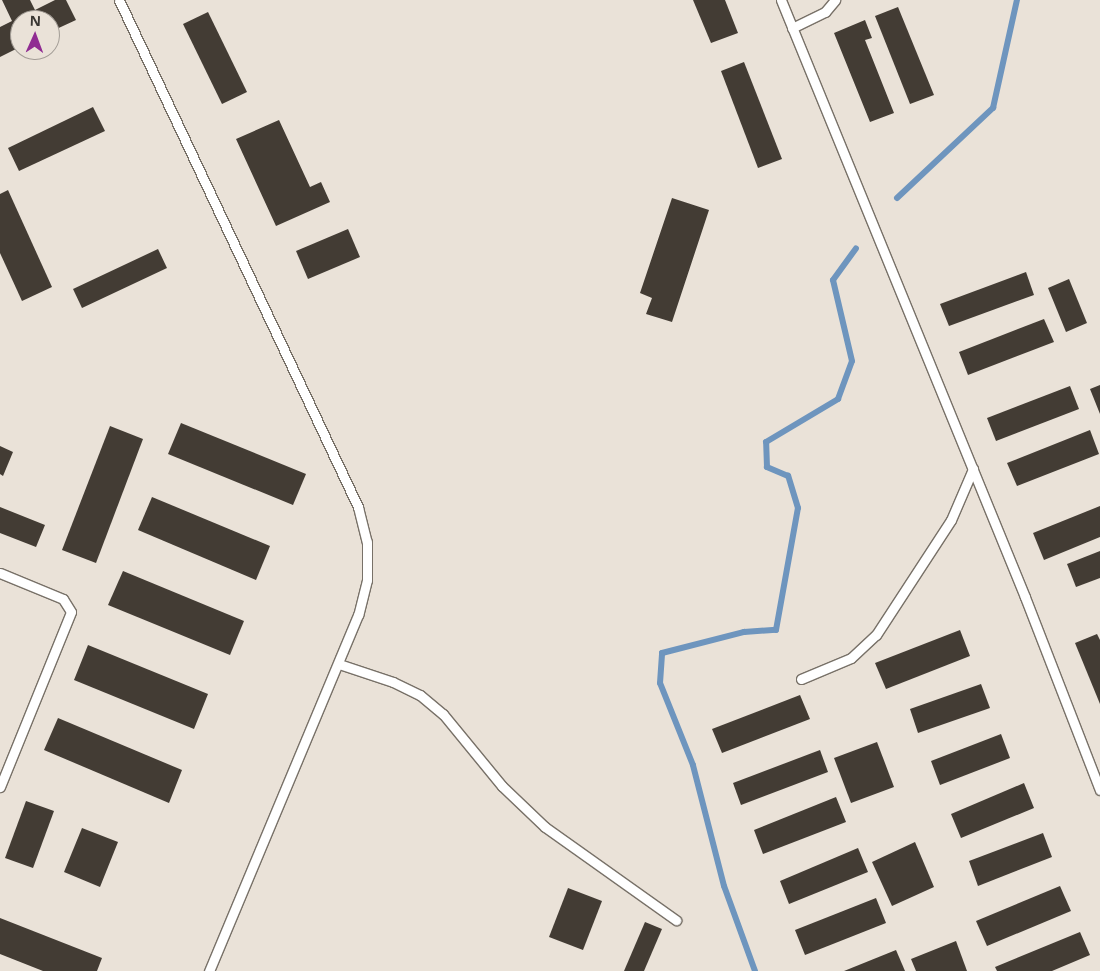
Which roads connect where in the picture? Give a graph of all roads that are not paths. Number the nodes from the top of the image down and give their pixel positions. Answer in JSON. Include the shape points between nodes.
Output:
{"nodes":[{"id":1,"x":119,"y":0,"type":"edge"},
{"id":2,"x":781,"y":0,"type":"edge"},
{"id":3,"x":835,"y":0,"type":"edge"},
{"id":4,"x":792,"y":28,"type":"junction"},
{"id":5,"x":973,"y":469,"type":"junction"},
{"id":6,"x":0,"y":574,"type":"edge"},
{"id":7,"x":339,"y":664,"type":"junction"},
{"id":8,"x":801,"y":679,"type":"dead end"},
{"id":9,"x":0,"y":787,"type":"edge"},
{"id":10,"x":1100,"y":790,"type":"edge"},
{"id":11,"x":676,"y":920,"type":"dead end"},
{"id":12,"x":209,"y":971,"type":"edge"}],
"edges":[{"from":1,"to":7,"type":"lane","via":[[358,507],[367,542],[367,580],[358,615]]},
{"from":2,"to":4,"type":"lane"},
{"from":3,"to":4,"type":"lane","via":[[825,12]]},
{"from":4,"to":5,"type":"lane"},
{"from":5,"to":8,"type":"lane","via":[[951,520],[876,635],[851,658]]},
{"from":5,"to":10,"type":"lane"},
{"from":6,"to":9,"type":"lane","via":[[63,599],[71,612]]},
{"from":7,"to":11,"type":"lane","via":[[420,695],[443,714],[502,786],[545,827]]},
{"from":7,"to":12,"type":"lane"}]}
